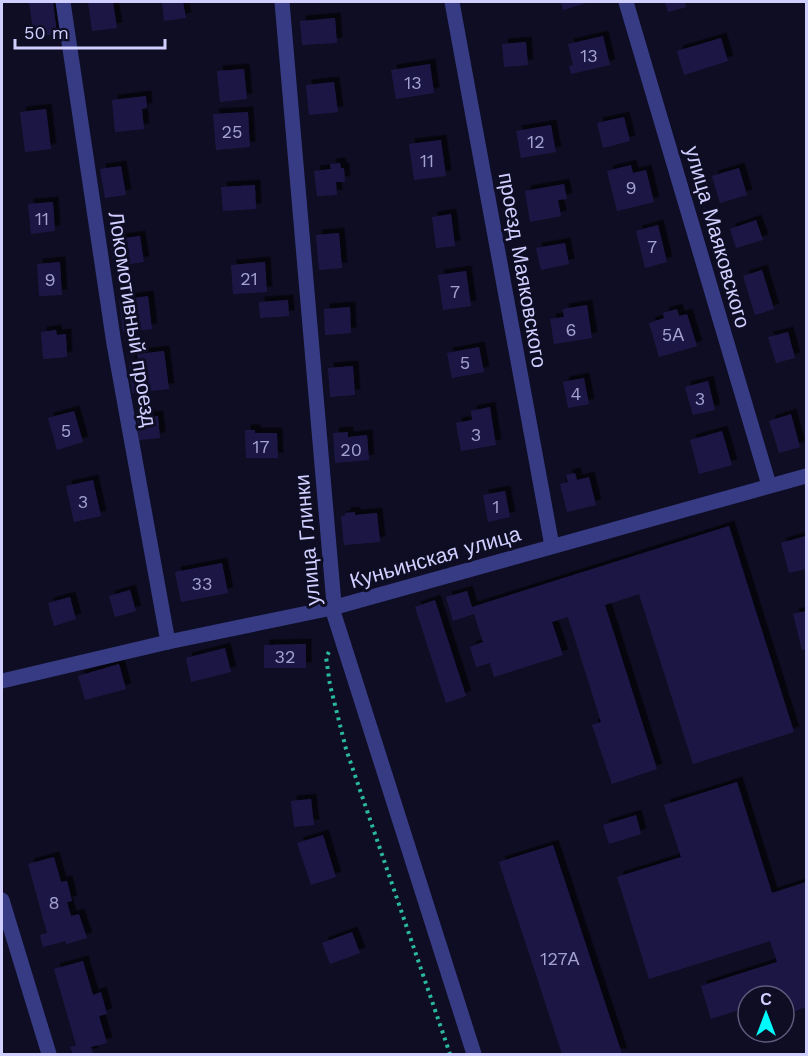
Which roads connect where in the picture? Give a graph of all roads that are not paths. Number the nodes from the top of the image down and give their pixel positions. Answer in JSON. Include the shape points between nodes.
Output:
{"nodes":[{"id":1,"x":63,"y":2,"type":"edge"},
{"id":2,"x":282,"y":2,"type":"edge"},
{"id":3,"x":452,"y":2,"type":"edge"},
{"id":4,"x":626,"y":2,"type":"edge"},
{"id":5,"x":807,"y":476,"type":"edge"},
{"id":6,"x":769,"y":485,"type":"junction"},
{"id":7,"x":552,"y":546,"type":"junction"},
{"id":8,"x":332,"y":608,"type":"junction"},
{"id":9,"x":168,"y":642,"type":"junction"},
{"id":10,"x":2,"y":681,"type":"edge"},
{"id":11,"x":2,"y":900,"type":"edge"},
{"id":12,"x":49,"y":1054,"type":"edge"},
{"id":13,"x":474,"y":1054,"type":"edge"}],
"edges":[{"from":1,"to":9,"type":"street","name":"Локомотивный проезд","via":[[114,344]]},
{"from":2,"to":8,"type":"street","name":"улица Глинки"},
{"from":3,"to":7,"type":"street","name":"проезд Маяковского"},
{"from":4,"to":6,"type":"street","name":"улица Маяковского"},
{"from":5,"to":6,"type":"street","name":"Куньинская улица"},
{"from":6,"to":7,"type":"street","name":"Куньинская улица"},
{"from":7,"to":8,"type":"street","name":"Куньинская улица"},
{"from":8,"to":9,"type":"street","name":"Куньинская улица"},
{"from":8,"to":13,"type":"street","name":"улица Глинки"},
{"from":9,"to":10,"type":"street","name":"Куньинская улица"},
{"from":11,"to":12,"type":"street"}]}
